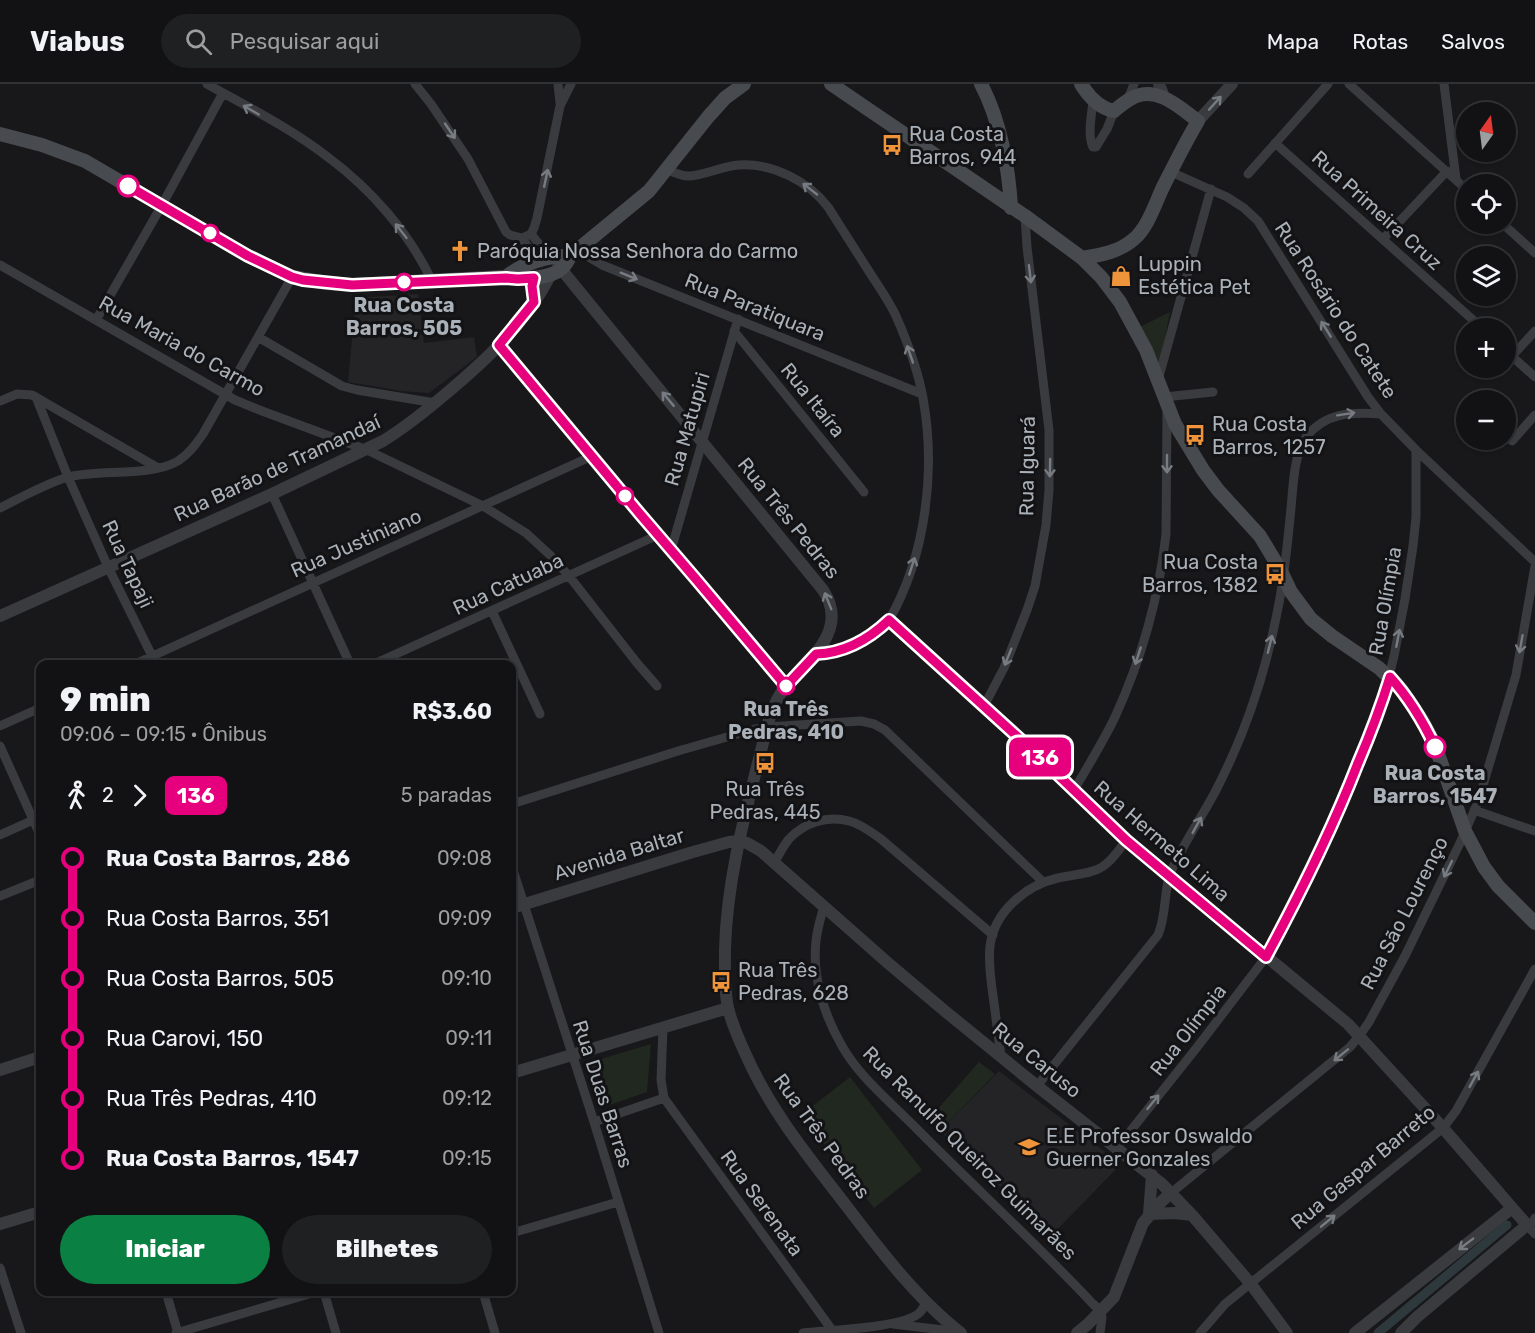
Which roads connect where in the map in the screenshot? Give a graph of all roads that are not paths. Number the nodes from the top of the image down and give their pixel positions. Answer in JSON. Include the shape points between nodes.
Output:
{"nodes":[{"id":1,"x":207,"y":84,"type":"edge"},
{"id":2,"x":558,"y":84,"type":"edge"},
{"id":3,"x":571,"y":84,"type":"edge"},
{"id":4,"x":744,"y":84,"type":"edge"},
{"id":5,"x":831,"y":84,"type":"edge"},
{"id":6,"x":981,"y":84,"type":"edge"},
{"id":7,"x":1081,"y":84,"type":"edge"},
{"id":8,"x":1134,"y":84,"type":"edge"},
{"id":9,"x":1232,"y":84,"type":"edge"},
{"id":10,"x":1328,"y":84,"type":"edge"},
{"id":11,"x":1349,"y":84,"type":"edge"},
{"id":12,"x":1444,"y":84,"type":"edge"},
{"id":13,"x":417,"y":85,"type":"edge"},
{"id":14,"x":1155,"y":90,"type":"edge"},
{"id":15,"x":223,"y":93,"type":"junction"},
{"id":16,"x":1093,"y":100,"type":"junction"},
{"id":17,"x":1126,"y":101,"type":"junction"},
{"id":18,"x":560,"y":106,"type":"junction"},
{"id":19,"x":1114,"y":111,"type":"junction"},
{"id":20,"x":1198,"y":121,"type":"junction"},
{"id":21,"x":0,"y":134,"type":"edge"},
{"id":22,"x":1275,"y":142,"type":"junction"},
{"id":23,"x":666,"y":169,"type":"junction"},
{"id":24,"x":1447,"y":171,"type":"junction"},
{"id":25,"x":1171,"y":172,"type":"junction"},
{"id":26,"x":1248,"y":174,"type":"dead end"},
{"id":27,"x":1456,"y":179,"type":"joint"},
{"id":28,"x":1211,"y":189,"type":"junction"},
{"id":29,"x":162,"y":205,"type":"junction"},
{"id":30,"x":1011,"y":208,"type":"junction"},
{"id":31,"x":1025,"y":216,"type":"junction"},
{"id":32,"x":1514,"y":234,"type":"edge"},
{"id":33,"x":526,"y":236,"type":"junction"},
{"id":34,"x":1383,"y":239,"type":"junction"},
{"id":35,"x":573,"y":253,"type":"junction"},
{"id":36,"x":1535,"y":253,"type":"edge"},
{"id":37,"x":1082,"y":258,"type":"junction"},
{"id":38,"x":532,"y":263,"type":"junction"},
{"id":39,"x":0,"y":265,"type":"edge"},
{"id":40,"x":556,"y":267,"type":"junction"},
{"id":41,"x":292,"y":277,"type":"junction"},
{"id":42,"x":506,"y":278,"type":"junction"},
{"id":43,"x":534,"y":278,"type":"junction"},
{"id":44,"x":432,"y":281,"type":"junction"},
{"id":45,"x":534,"y":302,"type":"junction"},
{"id":46,"x":1471,"y":318,"type":"edge"},
{"id":47,"x":738,"y":319,"type":"junction"},
{"id":48,"x":96,"y":320,"type":"junction"},
{"id":49,"x":734,"y":331,"type":"junction"},
{"id":50,"x":1535,"y":331,"type":"edge"},
{"id":51,"x":258,"y":337,"type":"junction"},
{"id":52,"x":499,"y":345,"type":"junction"},
{"id":53,"x":1516,"y":347,"type":"edge"},
{"id":54,"x":1516,"y":359,"type":"edge"},
{"id":55,"x":1535,"y":377,"type":"edge"},
{"id":56,"x":1158,"y":380,"type":"junction"},
{"id":57,"x":1213,"y":392,"type":"dead end"},
{"id":58,"x":225,"y":394,"type":"junction"},
{"id":59,"x":922,"y":394,"type":"junction"},
{"id":60,"x":36,"y":398,"type":"junction"},
{"id":61,"x":0,"y":401,"type":"edge"},
{"id":62,"x":1166,"y":401,"type":"junction"},
{"id":63,"x":435,"y":403,"type":"junction"},
{"id":64,"x":1381,"y":414,"type":"junction"},
{"id":65,"x":1535,"y":415,"type":"edge"},
{"id":66,"x":1516,"y":436,"type":"edge"},
{"id":67,"x":703,"y":441,"type":"junction"},
{"id":68,"x":368,"y":450,"type":"junction"},
{"id":69,"x":1416,"y":450,"type":"junction"},
{"id":70,"x":592,"y":456,"type":"junction"},
{"id":71,"x":158,"y":468,"type":"junction"},
{"id":72,"x":68,"y":477,"type":"junction"},
{"id":73,"x":864,"y":492,"type":"dead end"},
{"id":74,"x":272,"y":494,"type":"junction"},
{"id":75,"x":483,"y":506,"type":"junction"},
{"id":76,"x":0,"y":508,"type":"edge"},
{"id":77,"x":658,"y":535,"type":"junction"},
{"id":78,"x":671,"y":550,"type":"junction"},
{"id":79,"x":1535,"y":564,"type":"edge"},
{"id":80,"x":108,"y":567,"type":"junction"},
{"id":81,"x":1284,"y":575,"type":"junction"},
{"id":82,"x":569,"y":576,"type":"junction"},
{"id":83,"x":313,"y":582,"type":"junction"},
{"id":84,"x":492,"y":611,"type":"junction"},
{"id":85,"x":0,"y":616,"type":"edge"},
{"id":86,"x":889,"y":620,"type":"junction"},
{"id":87,"x":816,"y":654,"type":"junction"},
{"id":88,"x":154,"y":660,"type":"edge"},
{"id":89,"x":156,"y":660,"type":"edge"},
{"id":90,"x":348,"y":660,"type":"edge"},
{"id":91,"x":383,"y":660,"type":"edge"},
{"id":92,"x":511,"y":660,"type":"edge"},
{"id":93,"x":516,"y":671,"type":"edge"},
{"id":94,"x":1390,"y":677,"type":"junction"},
{"id":95,"x":657,"y":686,"type":"dead end"},
{"id":96,"x":786,"y":686,"type":"junction"},
{"id":97,"x":984,"y":706,"type":"junction"},
{"id":98,"x":36,"y":710,"type":"edge"},
{"id":99,"x":540,"y":714,"type":"dead end"},
{"id":100,"x":0,"y":726,"type":"edge"},
{"id":101,"x":766,"y":727,"type":"junction"},
{"id":102,"x":0,"y":746,"type":"edge"},
{"id":103,"x":1074,"y":790,"type":"junction"},
{"id":104,"x":516,"y":803,"type":"edge"},
{"id":105,"x":1474,"y":810,"type":"junction"},
{"id":106,"x":36,"y":816,"type":"edge"},
{"id":107,"x":36,"y":818,"type":"edge"},
{"id":108,"x":1466,"y":831,"type":"junction"},
{"id":109,"x":1535,"y":831,"type":"edge"},
{"id":110,"x":0,"y":836,"type":"edge"},
{"id":111,"x":1126,"y":840,"type":"junction"},
{"id":112,"x":739,"y":841,"type":"junction"},
{"id":113,"x":774,"y":862,"type":"junction"},
{"id":114,"x":1169,"y":876,"type":"junction"},
{"id":115,"x":36,"y":882,"type":"edge"},
{"id":116,"x":1043,"y":882,"type":"junction"},
{"id":117,"x":0,"y":896,"type":"edge"},
{"id":118,"x":517,"y":906,"type":"edge"},
{"id":119,"x":824,"y":906,"type":"junction"},
{"id":120,"x":1535,"y":924,"type":"edge"},
{"id":121,"x":993,"y":935,"type":"junction"},
{"id":122,"x":1266,"y":957,"type":"junction"},
{"id":123,"x":1535,"y":969,"type":"edge"},
{"id":124,"x":728,"y":1008,"type":"junction"},
{"id":125,"x":663,"y":1028,"type":"junction"},
{"id":126,"x":1360,"y":1035,"type":"junction"},
{"id":127,"x":572,"y":1054,"type":"junction"},
{"id":128,"x":1000,"y":1056,"type":"junction"},
{"id":129,"x":36,"y":1058,"type":"edge"},
{"id":130,"x":0,"y":1070,"type":"edge"},
{"id":131,"x":516,"y":1072,"type":"edge"},
{"id":132,"x":1037,"y":1086,"type":"junction"},
{"id":133,"x":664,"y":1098,"type":"junction"},
{"id":134,"x":594,"y":1122,"type":"junction"},
{"id":135,"x":1443,"y":1128,"type":"junction"},
{"id":136,"x":1117,"y":1148,"type":"junction"},
{"id":137,"x":1152,"y":1175,"type":"junction"},
{"id":138,"x":1171,"y":1193,"type":"junction"},
{"id":139,"x":618,"y":1202,"type":"junction"},
{"id":140,"x":1512,"y":1208,"type":"junction"},
{"id":141,"x":36,"y":1213,"type":"edge"},
{"id":142,"x":1149,"y":1214,"type":"junction"},
{"id":143,"x":1192,"y":1215,"type":"junction"},
{"id":144,"x":0,"y":1224,"type":"edge"},
{"id":145,"x":1532,"y":1226,"type":"edge"},
{"id":146,"x":516,"y":1232,"type":"edge"},
{"id":147,"x":0,"y":1268,"type":"edge"},
{"id":148,"x":1250,"y":1283,"type":"junction"},
{"id":149,"x":167,"y":1296,"type":"edge"},
{"id":150,"x":303,"y":1296,"type":"edge"},
{"id":151,"x":325,"y":1296,"type":"edge"},
{"id":152,"x":484,"y":1296,"type":"edge"},
{"id":153,"x":926,"y":1302,"type":"junction"},
{"id":154,"x":1101,"y":1311,"type":"junction"},
{"id":155,"x":890,"y":1324,"type":"junction"},
{"id":156,"x":832,"y":1330,"type":"junction"},
{"id":157,"x":21,"y":1333,"type":"edge"},
{"id":158,"x":178,"y":1333,"type":"edge"},
{"id":159,"x":336,"y":1333,"type":"edge"},
{"id":160,"x":495,"y":1333,"type":"edge"},
{"id":161,"x":659,"y":1333,"type":"edge"},
{"id":162,"x":803,"y":1333,"type":"edge"},
{"id":163,"x":961,"y":1333,"type":"edge"},
{"id":164,"x":1077,"y":1333,"type":"edge"},
{"id":165,"x":1100,"y":1333,"type":"edge"},
{"id":166,"x":1200,"y":1333,"type":"edge"},
{"id":167,"x":1287,"y":1333,"type":"edge"},
{"id":168,"x":1355,"y":1333,"type":"edge"},
{"id":169,"x":1401,"y":1333,"type":"edge"}],
"edges":[{"from":1,"to":15,"type":"street"},
{"from":2,"to":18,"type":"street"},
{"from":3,"to":18,"type":"street"},
{"from":4,"to":23,"type":"main road","via":[[725,98]]},
{"from":5,"to":30,"type":"main road"},
{"from":6,"to":30,"type":"main road","via":[[993,111],[1010,180]]},
{"from":7,"to":16,"type":"main road"},
{"from":8,"to":17,"type":"street"},
{"from":20,"to":9,"type":"street","one_way":true},
{"from":10,"to":22,"type":"street"},
{"from":11,"to":24,"type":"street"},
{"from":12,"to":27,"type":"street"},
{"from":13,"to":33,"type":"street","one_way":true,"via":[[468,159],[506,232]]},
{"from":14,"to":17,"type":"main road"},
{"from":14,"to":20,"type":"main road"},
{"from":15,"to":29,"type":"street"},
{"from":44,"to":15,"type":"street","one_way":true,"via":[[408,240],[356,179],[309,143]]},
{"from":16,"to":19,"type":"main road"},
{"from":16,"to":19,"type":"street","via":[[1093,147],[1107,129]]},
{"from":17,"to":19,"type":"main road"},
{"from":33,"to":18,"type":"street","one_way":true,"via":[[537,218]]},
{"from":20,"to":25,"type":"main road"},
{"from":21,"to":29,"type":"main road","via":[[85,161]]},
{"from":22,"to":26,"type":"street"},
{"from":22,"to":34,"type":"street","name":"Rua Primeira Cruz"},
{"from":23,"to":35,"type":"main road","via":[[649,190]]},
{"from":59,"to":23,"type":"street","one_way":true,"via":[[895,315],[820,196],[791,176],[757,166],[739,165],[687,176]]},
{"from":24,"to":27,"type":"street"},
{"from":24,"to":34,"type":"street"},
{"from":25,"to":28,"type":"street","name":"Rua Rosário do Catete"},
{"from":25,"to":37,"type":"main road","via":[[1135,238],[1119,249]]},
{"from":28,"to":56,"type":"street"},
{"from":64,"to":28,"type":"street","name":"Rua Rosário do Catete","one_way":true,"via":[[1258,221]]},
{"from":29,"to":41,"type":"main road"},
{"from":29,"to":48,"type":"street"},
{"from":30,"to":31,"type":"main road"},
{"from":31,"to":37,"type":"main road"},
{"from":31,"to":97,"type":"street","name":"Rua Iguará","one_way":true,"via":[[1047,399],[1049,490],[1035,586],[1004,668]]},
{"from":32,"to":36,"type":"street"},
{"from":33,"to":38,"type":"street"},
{"from":33,"to":40,"type":"street","via":[[543,249]]},
{"from":34,"to":46,"type":"street","name":"Rua Primeira Cruz"},
{"from":35,"to":40,"type":"main road","via":[[567,263]]},
{"from":35,"to":47,"type":"street","name":"Rua Paratiquara","one_way":true},
{"from":37,"to":56,"type":"main road","via":[[1120,302]]},
{"from":38,"to":40,"type":"main road"},
{"from":38,"to":42,"type":"main road"},
{"from":39,"to":48,"type":"street","name":"Rua Maria do Carmo"},
{"from":40,"to":43,"type":"main road","via":[[538,269]]},
{"from":40,"to":45,"type":"street","name":"Rua Barão de Tramandaí"},
{"from":67,"to":40,"type":"street","name":"Rua Três Pedras","one_way":true},
{"from":41,"to":44,"type":"main road","via":[[352,285]]},
{"from":41,"to":51,"type":"street"},
{"from":42,"to":43,"type":"main road"},
{"from":42,"to":44,"type":"main road"},
{"from":43,"to":45,"type":"street"},
{"from":45,"to":52,"type":"street","name":"Rua Barão de Tramandaí"},
{"from":47,"to":49,"type":"street","name":"Rua Matupiri"},
{"from":47,"to":59,"type":"street","name":"Rua Paratiquara"},
{"from":48,"to":58,"type":"street","name":"Rua Maria do Carmo"},
{"from":49,"to":67,"type":"street","name":"Rua Matupiri"},
{"from":49,"to":73,"type":"street","name":"Rua Itaíra"},
{"from":50,"to":53,"type":"street"},
{"from":51,"to":58,"type":"street"},
{"from":51,"to":63,"type":"street","via":[[347,388]]},
{"from":52,"to":63,"type":"street","name":"Rua Barão de Tramandaí"},
{"from":52,"to":70,"type":"street"},
{"from":54,"to":55,"type":"street"},
{"from":56,"to":62,"type":"main road"},
{"from":57,"to":62,"type":"street"},
{"from":58,"to":68,"type":"street","name":"Rua Maria do Carmo"},
{"from":58,"to":71,"type":"street","via":[[196,445],[176,462]]},
{"from":86,"to":59,"type":"street","one_way":true,"via":[[910,574],[922,530],[928,461]]},
{"from":60,"to":61,"type":"street","via":[[17,394]]},
{"from":60,"to":71,"type":"street"},
{"from":60,"to":72,"type":"street","name":"Rua Tapaji"},
{"from":62,"to":81,"type":"main road","via":[[1203,470],[1260,536]]},
{"from":62,"to":103,"type":"street","one_way":true,"via":[[1166,534],[1153,604],[1125,694]]},
{"from":63,"to":68,"type":"street","name":"Rua Barão de Tramandaí"},
{"from":64,"to":69,"type":"street","name":"Rua Rosário do Catete"},
{"from":81,"to":64,"type":"street","one_way":true,"via":[[1295,476],[1305,439],[1317,426],[1335,416],[1353,412]]},
{"from":65,"to":66,"type":"street"},
{"from":67,"to":78,"type":"street","name":"Rua Matupiri"},
{"from":87,"to":67,"type":"street","name":"Rua Três Pedras","one_way":true,"via":[[828,632],[830,600]]},
{"from":68,"to":74,"type":"street","name":"Rua Barão de Tramandaí"},
{"from":68,"to":75,"type":"street","name":"Rua Maria do Carmo"},
{"from":69,"to":79,"type":"street","name":"Rua Rosário do Catete"},
{"from":94,"to":69,"type":"street","name":"Rua Olímpia","one_way":true,"via":[[1413,546]]},
{"from":70,"to":75,"type":"street","name":"Rua Justiniano"},
{"from":70,"to":77,"type":"street"},
{"from":71,"to":72,"type":"street"},
{"from":72,"to":76,"type":"street"},
{"from":72,"to":80,"type":"street","name":"Rua Tapaji"},
{"from":74,"to":80,"type":"street","name":"Rua Barão de Tramandaí"},
{"from":74,"to":83,"type":"street"},
{"from":75,"to":82,"type":"street","name":"Rua Maria do Carmo","via":[[526,533]]},
{"from":75,"to":83,"type":"street","name":"Rua Justiniano"},
{"from":77,"to":78,"type":"street"},
{"from":77,"to":82,"type":"street","name":"Rua Catuaba"},
{"from":78,"to":96,"type":"street"},
{"from":79,"to":105,"type":"street","name":"Rua São Lourenço","one_way":true,"via":[[1516,675]]},
{"from":80,"to":85,"type":"street","name":"Rua Barão de Tramandaí"},
{"from":80,"to":88,"type":"street","name":"Rua Tapaji"},
{"from":81,"to":94,"type":"main road","via":[[1311,619]]},
{"from":114,"to":81,"type":"street","one_way":true,"via":[[1240,737],[1264,667]]},
{"from":82,"to":84,"type":"street","name":"Rua Catuaba"},
{"from":82,"to":95,"type":"street","name":"Rua Maria do Carmo"},
{"from":83,"to":89,"type":"street","name":"Rua Justiniano"},
{"from":83,"to":90,"type":"street"},
{"from":84,"to":91,"type":"street","name":"Rua Catuaba"},
{"from":84,"to":92,"type":"street"},
{"from":86,"to":87,"type":"street","via":[[857,645]]},
{"from":86,"to":97,"type":"street","name":"Rua Hermeto Lima"},
{"from":87,"to":96,"type":"street","name":"Rua Três Pedras"},
{"from":93,"to":99,"type":"street"},
{"from":94,"to":108,"type":"main road","via":[[1423,722]]},
{"from":94,"to":122,"type":"street","name":"Rua Olímpia","via":[[1330,831]]},
{"from":96,"to":101,"type":"street","name":"Rua Três Pedras"},
{"from":97,"to":103,"type":"street","name":"Rua Hermeto Lima"},
{"from":98,"to":100,"type":"street"},
{"from":101,"to":104,"type":"street"},
{"from":101,"to":112,"type":"street","name":"Rua Três Pedras"},
{"from":101,"to":116,"type":"street","via":[[861,721],[885,730]]},
{"from":102,"to":106,"type":"street"},
{"from":103,"to":111,"type":"street","name":"Rua Hermeto Lima"},
{"from":105,"to":108,"type":"street","name":"Rua São Lourenço"},
{"from":105,"to":109,"type":"street"},
{"from":107,"to":110,"type":"street"},
{"from":108,"to":120,"type":"main road","via":[[1498,886]]},
{"from":108,"to":126,"type":"street","name":"Rua São Lourenço","one_way":true,"via":[[1405,956]]},
{"from":111,"to":114,"type":"street","name":"Rua Hermeto Lima"},
{"from":111,"to":116,"type":"street","via":[[1101,869]]},
{"from":112,"to":113,"type":"street","name":"Rua Caruso"},
{"from":112,"to":118,"type":"street","name":"Avenida Baltar"},
{"from":112,"to":124,"type":"street","name":"Rua Três Pedras","via":[[727,915]]},
{"from":113,"to":119,"type":"street","name":"Rua Caruso"},
{"from":113,"to":121,"type":"street","via":[[798,830],[816,822],[848,820],[881,839]]},
{"from":114,"to":122,"type":"street","name":"Rua Hermeto Lima"},
{"from":114,"to":132,"type":"street","via":[[1158,936]]},
{"from":115,"to":117,"type":"street"},
{"from":116,"to":121,"type":"street","via":[[1011,906]]},
{"from":118,"to":127,"type":"street","name":"Rua Duas Barras"},
{"from":119,"to":128,"type":"street","name":"Rua Caruso"},
{"from":119,"to":154,"type":"street","name":"Rua Ranulfo Queiroz Guimarães","via":[[816,941],[818,983],[833,1029],[851,1060]]},
{"from":121,"to":128,"type":"street","via":[[990,961]]},
{"from":122,"to":126,"type":"street","name":"Rua Hermeto Lima"},
{"from":136,"to":122,"type":"street","name":"Rua Olímpia","one_way":true},
{"from":135,"to":123,"type":"street","name":"Rua Gaspar Barreto","one_way":true,"via":[[1461,1103]]},
{"from":124,"to":125,"type":"street"},
{"from":124,"to":153,"type":"street","name":"Rua Três Pedras","via":[[756,1079],[786,1127]]},
{"from":125,"to":127,"type":"street"},
{"from":125,"to":133,"type":"street"},
{"from":126,"to":135,"type":"street","name":"Rua Hermeto Lima"},
{"from":126,"to":138,"type":"street","name":"Rua São Lourenço","one_way":true},
{"from":127,"to":131,"type":"street"},
{"from":127,"to":134,"type":"street","name":"Rua Duas Barras"},
{"from":128,"to":132,"type":"street","name":"Rua Caruso"},
{"from":129,"to":130,"type":"street"},
{"from":132,"to":136,"type":"street","name":"Rua Caruso"},
{"from":133,"to":134,"type":"street"},
{"from":133,"to":156,"type":"street","name":"Rua Serenata"},
{"from":134,"to":139,"type":"street","name":"Rua Duas Barras"},
{"from":135,"to":140,"type":"street","name":"Rua Hermeto Lima"},
{"from":148,"to":135,"type":"street","name":"Rua Gaspar Barreto","one_way":true},
{"from":136,"to":137,"type":"street","name":"Rua Caruso"},
{"from":137,"to":138,"type":"street","name":"Rua Caruso"},
{"from":137,"to":142,"type":"street"},
{"from":138,"to":142,"type":"street"},
{"from":138,"to":143,"type":"street","name":"Rua Caruso"},
{"from":139,"to":146,"type":"street"},
{"from":139,"to":161,"type":"street","name":"Rua Duas Barras"},
{"from":140,"to":145,"type":"street","name":"Rua Hermeto Lima"},
{"from":140,"to":168,"type":"street","one_way":true},
{"from":141,"to":144,"type":"street"},
{"from":142,"to":143,"type":"street"},
{"from":142,"to":154,"type":"street","via":[[1114,1297]]},
{"from":143,"to":148,"type":"street","name":"Rua Caruso"},
{"from":145,"to":169,"type":"street"},
{"from":147,"to":157,"type":"street"},
{"from":148,"to":166,"type":"street","name":"Rua Gaspar Barreto"},
{"from":148,"to":167,"type":"street","name":"Rua Caruso"},
{"from":149,"to":158,"type":"street"},
{"from":150,"to":158,"type":"street"},
{"from":151,"to":159,"type":"street"},
{"from":152,"to":160,"type":"street"},
{"from":153,"to":155,"type":"street","via":[[917,1315]]},
{"from":153,"to":163,"type":"street","name":"Rua Três Pedras"},
{"from":154,"to":164,"type":"street"},
{"from":154,"to":165,"type":"street"},
{"from":155,"to":156,"type":"street"},
{"from":155,"to":163,"type":"street"},
{"from":156,"to":162,"type":"street"}]}
